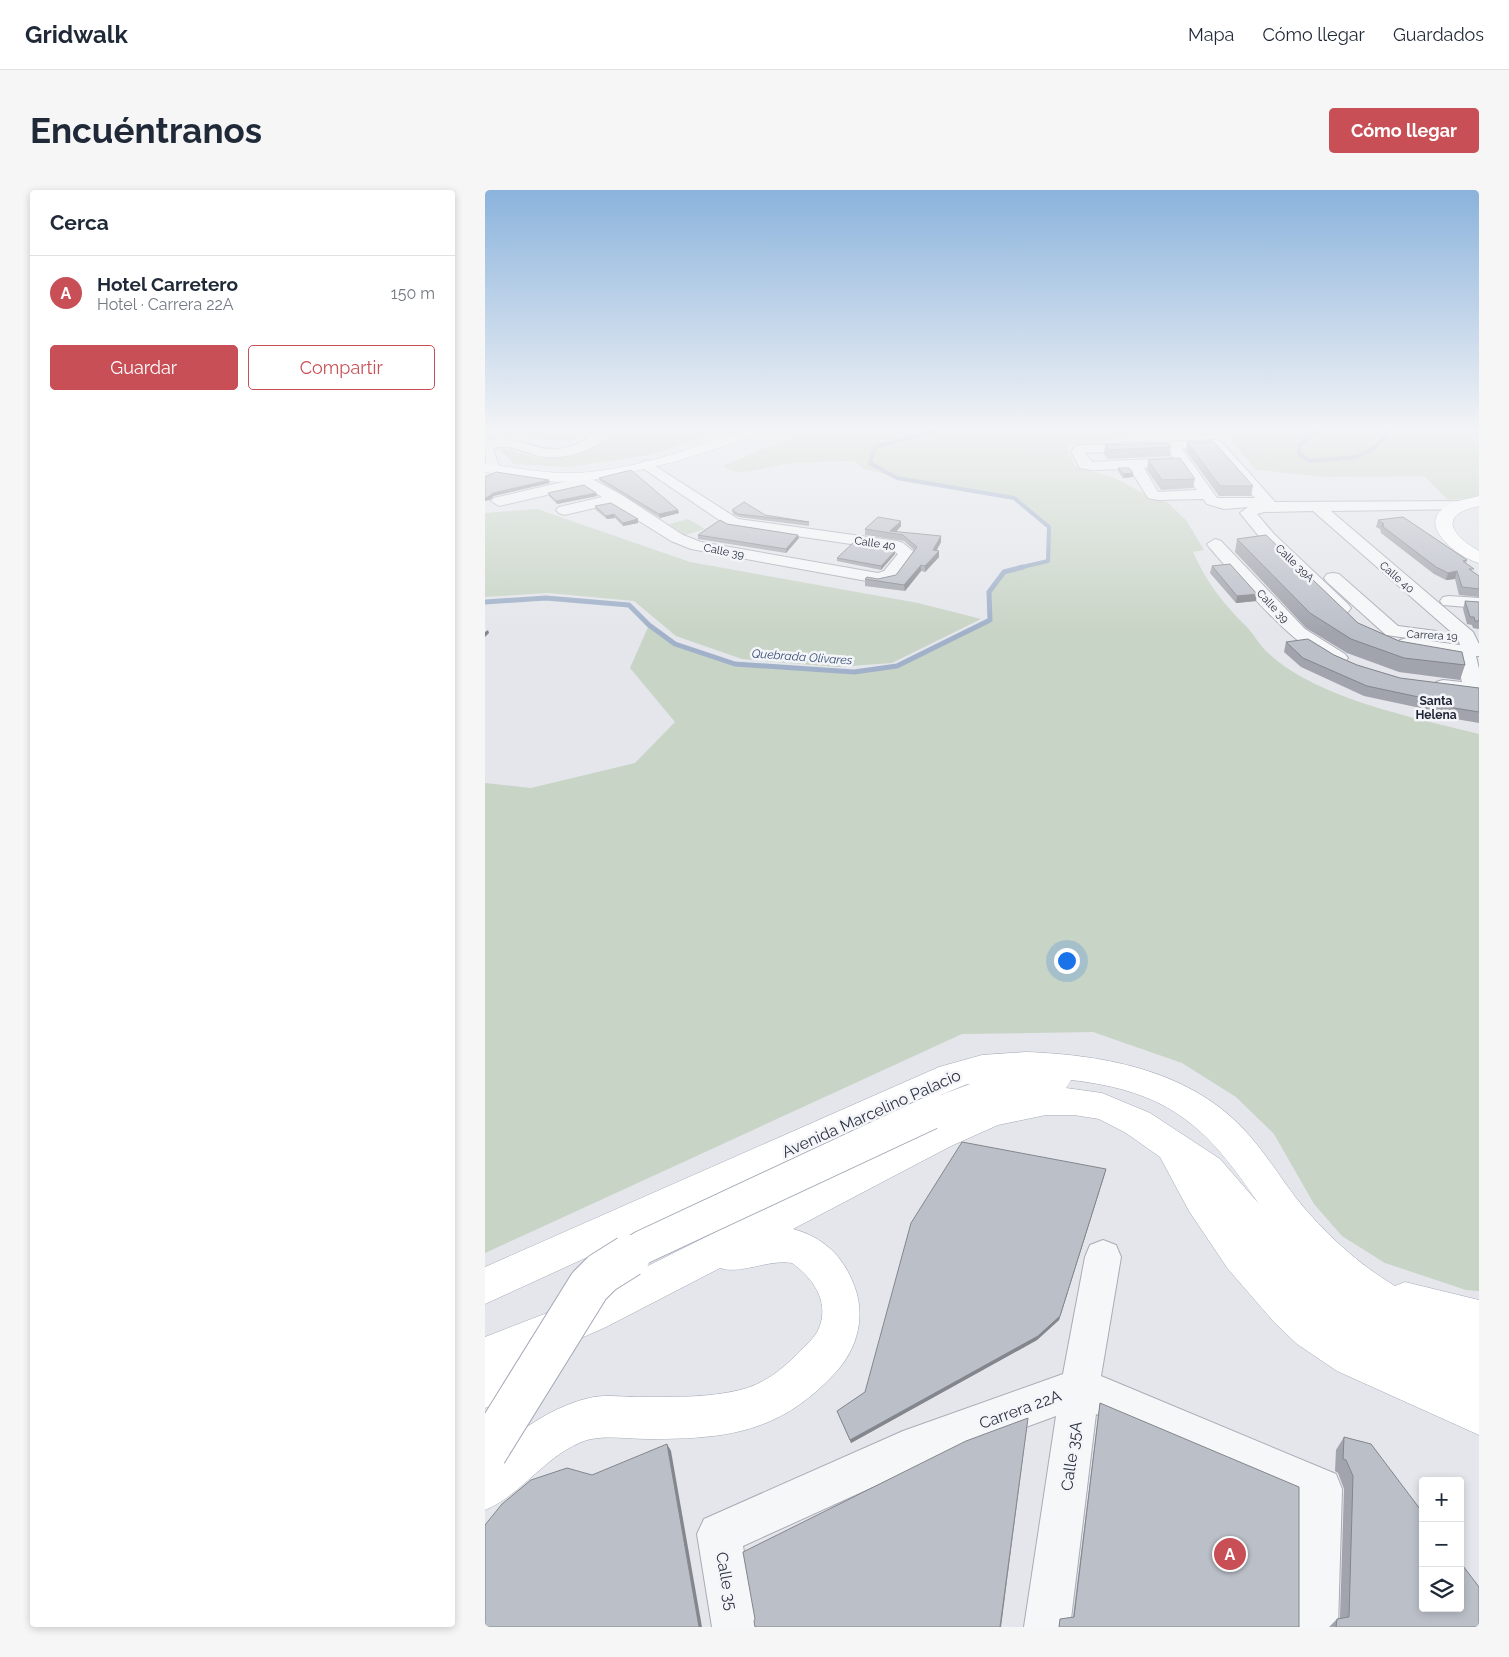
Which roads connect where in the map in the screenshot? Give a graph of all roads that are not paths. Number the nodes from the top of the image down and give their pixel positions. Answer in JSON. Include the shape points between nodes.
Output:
{"nodes":[{"id":1,"x":510,"y":498,"type":"edge"},
{"id":2,"x":617,"y":498,"type":"joint"},
{"id":3,"x":697,"y":498,"type":"edge"},
{"id":4,"x":1196,"y":498,"type":"edge"},
{"id":5,"x":1259,"y":498,"type":"edge"},
{"id":6,"x":1213,"y":499,"type":"joint"},
{"id":7,"x":499,"y":501,"type":"dead end"},
{"id":8,"x":1475,"y":505,"type":"edge"},
{"id":9,"x":564,"y":510,"type":"dead end"},
{"id":10,"x":1324,"y":513,"type":"junction"},
{"id":11,"x":1272,"y":515,"type":"junction"},
{"id":12,"x":1443,"y":516,"type":"junction"},
{"id":13,"x":1267,"y":537,"type":"junction"},
{"id":14,"x":1250,"y":539,"type":"edge"},
{"id":15,"x":1224,"y":543,"type":"dead end"},
{"id":16,"x":1479,"y":545,"type":"edge"},
{"id":17,"x":1479,"y":558,"type":"edge"},
{"id":18,"x":885,"y":577,"type":"joint"},
{"id":19,"x":1449,"y":601,"type":"dead end"},
{"id":20,"x":1479,"y":603,"type":"edge"},
{"id":21,"x":1351,"y":617,"type":"edge"},
{"id":22,"x":1374,"y":630,"type":"joint"},
{"id":23,"x":1472,"y":645,"type":"edge"},
{"id":24,"x":1347,"y":662,"type":"edge"},
{"id":25,"x":1426,"y":684,"type":"edge"},
{"id":26,"x":1107,"y":1072,"type":"junction"},
{"id":27,"x":1172,"y":1147,"type":"junction"},
{"id":28,"x":1103,"y":1257,"type":"dead end"},
{"id":29,"x":695,"y":1261,"type":"junction"},
{"id":30,"x":485,"y":1286,"type":"edge"},
{"id":31,"x":1375,"y":1294,"type":"junction"},
{"id":32,"x":589,"y":1315,"type":"junction"},
{"id":33,"x":1479,"y":1319,"type":"edge"},
{"id":34,"x":1479,"y":1345,"type":"edge"},
{"id":35,"x":485,"y":1357,"type":"edge"},
{"id":36,"x":1479,"y":1378,"type":"edge"},
{"id":37,"x":485,"y":1387,"type":"edge"},
{"id":38,"x":1080,"y":1387,"type":"junction"},
{"id":39,"x":1479,"y":1414,"type":"edge"},
{"id":40,"x":485,"y":1464,"type":"edge"},
{"id":41,"x":1321,"y":1489,"type":"joint"},
{"id":42,"x":719,"y":1534,"type":"joint"},
{"id":43,"x":735,"y":1627,"type":"edge"},
{"id":44,"x":1047,"y":1627,"type":"edge"},
{"id":45,"x":1315,"y":1627,"type":"edge"}],
"edges":[{"from":1,"to":7,"type":"street"},
{"from":2,"to":9,"type":"street"},
{"from":2,"to":18,"type":"street","name":"Calle 39","via":[[677,538],[705,548],[873,578]]},
{"from":3,"to":18,"type":"street","name":"Calle 40","via":[[734,523],[901,547],[907,552],[890,576]]},
{"from":4,"to":6,"type":"street"},
{"from":5,"to":11,"type":"street"},
{"from":6,"to":11,"type":"street"},
{"from":8,"to":10,"type":"street"},
{"from":8,"to":12,"type":"main road"},
{"from":8,"to":16,"type":"main road","via":[[1459,520],[1460,527]]},
{"from":10,"to":11,"type":"street"},
{"from":10,"to":12,"type":"street"},
{"from":10,"to":23,"type":"street","name":"Calle 40"},
{"from":11,"to":13,"type":"street","name":"Calle 39A","via":[[1248,513]]},
{"from":11,"to":22,"type":"street","name":"Calle 39A"},
{"from":12,"to":17,"type":"main road","via":[[1444,530],[1450,538]]},
{"from":13,"to":14,"type":"street"},
{"from":13,"to":21,"type":"street","name":"Calle 39A"},
{"from":15,"to":24,"type":"street","name":"Calle 39","via":[[1298,633]]},
{"from":19,"to":20,"type":"street"},
{"from":22,"to":23,"type":"street","name":"Carrera 19","via":[[1398,643]]},
{"from":23,"to":25,"type":"street","via":[[1474,690]]},
{"from":26,"to":30,"type":"main road","name":"Avenida Marcelino Palacio","via":[[1037,1064],[1005,1064],[950,1076]]},
{"from":26,"to":31,"type":"main road","name":"Avenida Marcelino Palacio","via":[[1154,1085],[1186,1100],[1210,1119],[1230,1138],[1305,1235],[1341,1271]]},
{"from":26,"to":40,"type":"main road","bridge":true,"via":[[993,1089],[930,1113],[643,1247],[602,1273],[589,1286]]},
{"from":27,"to":29,"type":"main road","via":[[1138,1121],[1097,1105],[1055,1101],[1009,1109],[985,1116]]},
{"from":27,"to":36,"type":"main road","via":[[1199,1162],[1218,1181],[1271,1248],[1311,1291],[1397,1345]]},
{"from":27,"to":39,"type":"main road","via":[[1185,1175],[1240,1254],[1301,1321],[1334,1346],[1383,1373]]},
{"from":28,"to":38,"type":"street","name":"Calle 35A"},
{"from":29,"to":32,"type":"main road"},
{"from":29,"to":40,"type":"main road","via":[[762,1247],[786,1246],[803,1250],[831,1274],[840,1293],[843,1312],[839,1331],[828,1351],[785,1392],[751,1409],[702,1418],[587,1419]]},
{"from":31,"to":33,"type":"main road"},
{"from":31,"to":34,"type":"main road","name":"Avenida Marcelino Palacio","via":[[1428,1325]]},
{"from":32,"to":35,"type":"main road"},
{"from":32,"to":37,"type":"main road"},
{"from":38,"to":41,"type":"street"},
{"from":38,"to":42,"type":"street","name":"Carrera 22A","via":[[903,1452]]},
{"from":38,"to":44,"type":"street","name":"Calle 35A"},
{"from":41,"to":45,"type":"street"},
{"from":42,"to":43,"type":"street","name":"Calle 35"}]}
